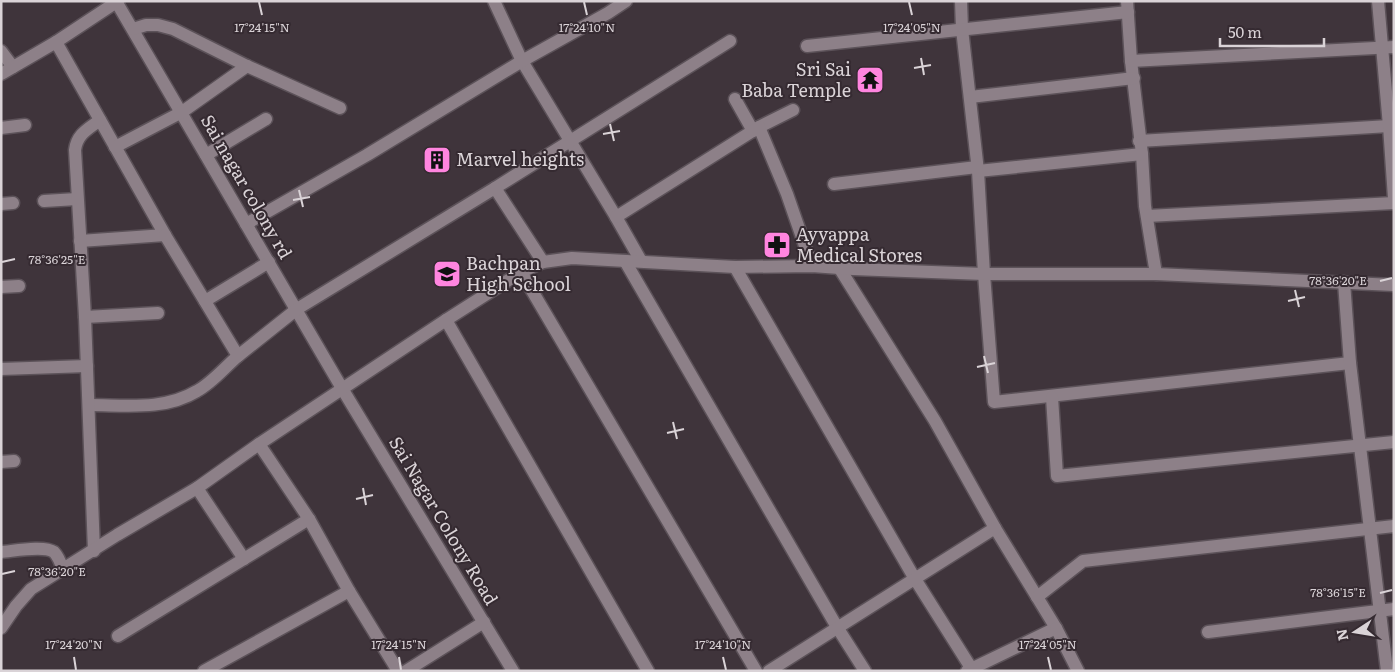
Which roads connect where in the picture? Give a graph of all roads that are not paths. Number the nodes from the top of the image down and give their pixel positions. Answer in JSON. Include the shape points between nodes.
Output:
{"nodes":[{"id":1,"x":494,"y":1,"type":"edge"},
{"id":2,"x":626,"y":1,"type":"edge"},
{"id":3,"x":961,"y":1,"type":"edge"},
{"id":4,"x":1378,"y":1,"type":"edge"},
{"id":5,"x":118,"y":2,"type":"edge"},
{"id":6,"x":1127,"y":7,"type":"edge"},
{"id":7,"x":133,"y":29,"type":"junction"},
{"id":8,"x":962,"y":29,"type":"junction"},
{"id":9,"x":730,"y":40,"type":"dead end"},
{"id":10,"x":56,"y":42,"type":"junction"},
{"id":11,"x":807,"y":46,"type":"dead end"},
{"id":12,"x":1388,"y":48,"type":"edge"},
{"id":13,"x":1,"y":51,"type":"edge"},
{"id":14,"x":522,"y":61,"type":"junction"},
{"id":15,"x":1131,"y":61,"type":"junction"},
{"id":16,"x":247,"y":66,"type":"junction"},
{"id":17,"x":13,"y":67,"type":"junction"},
{"id":18,"x":1,"y":74,"type":"edge"},
{"id":19,"x":1134,"y":78,"type":"junction"},
{"id":20,"x":970,"y":97,"type":"junction"},
{"id":21,"x":735,"y":99,"type":"dead end"},
{"id":22,"x":340,"y":108,"type":"dead end"},
{"id":23,"x":793,"y":110,"type":"dead end"},
{"id":24,"x":182,"y":112,"type":"junction"},
{"id":25,"x":266,"y":119,"type":"dead end"},
{"id":26,"x":100,"y":120,"type":"junction"},
{"id":27,"x":25,"y":125,"type":"dead end"},
{"id":28,"x":1389,"y":126,"type":"junction"},
{"id":29,"x":1,"y":128,"type":"edge"},
{"id":30,"x":756,"y":129,"type":"junction"},
{"id":31,"x":1140,"y":140,"type":"junction"},
{"id":32,"x":570,"y":141,"type":"junction"},
{"id":33,"x":1392,"y":144,"type":"edge"},
{"id":34,"x":115,"y":147,"type":"junction"},
{"id":35,"x":1142,"y":154,"type":"junction"},
{"id":36,"x":206,"y":155,"type":"junction"},
{"id":37,"x":978,"y":169,"type":"junction"},
{"id":38,"x":834,"y":184,"type":"dead end"},
{"id":39,"x":495,"y":188,"type":"junction"},
{"id":40,"x":1394,"y":198,"type":"edge"},
{"id":41,"x":77,"y":199,"type":"junction"},
{"id":42,"x":44,"y":201,"type":"dead end"},
{"id":43,"x":1394,"y":203,"type":"edge"},
{"id":44,"x":1147,"y":216,"type":"junction"},
{"id":45,"x":616,"y":217,"type":"junction"},
{"id":46,"x":246,"y":224,"type":"junction"},
{"id":47,"x":166,"y":235,"type":"junction"},
{"id":48,"x":80,"y":241,"type":"junction"},
{"id":49,"x":625,"y":261,"type":"junction"},
{"id":50,"x":641,"y":261,"type":"junction"},
{"id":51,"x":269,"y":262,"type":"junction"},
{"id":52,"x":542,"y":262,"type":"junction"},
{"id":53,"x":812,"y":266,"type":"junction"},
{"id":54,"x":735,"y":267,"type":"junction"},
{"id":55,"x":840,"y":269,"type":"junction"},
{"id":56,"x":521,"y":272,"type":"junction"},
{"id":57,"x":984,"y":274,"type":"junction"},
{"id":58,"x":1156,"y":274,"type":"junction"},
{"id":59,"x":1344,"y":282,"type":"junction"},
{"id":60,"x":1394,"y":285,"type":"edge"},
{"id":61,"x":19,"y":286,"type":"dead end"},
{"id":62,"x":1,"y":287,"type":"edge"},
{"id":63,"x":205,"y":301,"type":"junction"},
{"id":64,"x":297,"y":309,"type":"junction"},
{"id":65,"x":158,"y":313,"type":"dead end"},
{"id":66,"x":85,"y":317,"type":"junction"},
{"id":67,"x":446,"y":320,"type":"junction"},
{"id":68,"x":238,"y":356,"type":"junction"},
{"id":69,"x":1350,"y":363,"type":"junction"},
{"id":70,"x":87,"y":366,"type":"junction"},
{"id":71,"x":1,"y":369,"type":"edge"},
{"id":72,"x":343,"y":390,"type":"junction"},
{"id":73,"x":1052,"y":397,"type":"junction"},
{"id":74,"x":88,"y":404,"type":"junction"},
{"id":75,"x":1394,"y":442,"type":"edge"},
{"id":76,"x":259,"y":444,"type":"junction"},
{"id":77,"x":1360,"y":446,"type":"junction"},
{"id":78,"x":14,"y":461,"type":"dead end"},
{"id":79,"x":1,"y":462,"type":"edge"},
{"id":80,"x":197,"y":488,"type":"junction"},
{"id":81,"x":309,"y":519,"type":"junction"},
{"id":82,"x":1394,"y":526,"type":"edge"},
{"id":83,"x":995,"y":528,"type":"junction"},
{"id":84,"x":1370,"y":529,"type":"junction"},
{"id":85,"x":94,"y":551,"type":"junction"},
{"id":86,"x":1,"y":552,"type":"edge"},
{"id":87,"x":244,"y":559,"type":"junction"},
{"id":88,"x":63,"y":570,"type":"junction"},
{"id":89,"x":915,"y":579,"type":"junction"},
{"id":90,"x":349,"y":591,"type":"junction"},
{"id":91,"x":1037,"y":597,"type":"junction"},
{"id":92,"x":1387,"y":610,"type":"edge"},
{"id":93,"x":484,"y":622,"type":"junction"},
{"id":94,"x":837,"y":627,"type":"junction"},
{"id":95,"x":1,"y":628,"type":"edge"},
{"id":96,"x":1056,"y":628,"type":"junction"},
{"id":97,"x":1208,"y":632,"type":"dead end"},
{"id":98,"x":118,"y":636,"type":"dead end"},
{"id":99,"x":970,"y":670,"type":"edge"},
{"id":100,"x":204,"y":671,"type":"edge"},
{"id":101,"x":398,"y":671,"type":"edge"},
{"id":102,"x":406,"y":671,"type":"edge"},
{"id":103,"x":513,"y":671,"type":"edge"},
{"id":104,"x":648,"y":671,"type":"edge"},
{"id":105,"x":756,"y":671,"type":"edge"},
{"id":106,"x":769,"y":671,"type":"edge"},
{"id":107,"x":864,"y":671,"type":"edge"},
{"id":108,"x":1078,"y":671,"type":"edge"},
{"id":109,"x":1387,"y":671,"type":"edge"}],
"edges":[{"from":1,"to":14,"type":"street"},
{"from":2,"to":14,"type":"street"},
{"from":3,"to":8,"type":"street"},
{"from":4,"to":12,"type":"street"},
{"from":5,"to":7,"type":"street","name":"Sai nagar colony rd"},
{"from":5,"to":10,"type":"street"},
{"from":6,"to":8,"type":"street"},
{"from":6,"to":15,"type":"street"},
{"from":7,"to":16,"type":"street","via":[[146,25],[173,29]]},
{"from":7,"to":24,"type":"street","name":"Sai nagar colony rd"},
{"from":8,"to":11,"type":"street"},
{"from":8,"to":20,"type":"street"},
{"from":9,"to":32,"type":"street"},
{"from":10,"to":17,"type":"street"},
{"from":10,"to":26,"type":"street"},
{"from":12,"to":15,"type":"street"},
{"from":12,"to":28,"type":"street"},
{"from":13,"to":17,"type":"street"},
{"from":14,"to":32,"type":"street"},
{"from":14,"to":46,"type":"street"},
{"from":15,"to":19,"type":"street"},
{"from":16,"to":22,"type":"street"},
{"from":16,"to":24,"type":"street"},
{"from":17,"to":18,"type":"street"},
{"from":19,"to":20,"type":"street"},
{"from":19,"to":31,"type":"street"},
{"from":20,"to":37,"type":"street"},
{"from":21,"to":30,"type":"street"},
{"from":23,"to":30,"type":"street"},
{"from":24,"to":34,"type":"street"},
{"from":24,"to":36,"type":"street","name":"Sai nagar colony rd"},
{"from":25,"to":36,"type":"street"},
{"from":26,"to":34,"type":"street"},
{"from":26,"to":41,"type":"street","via":[[76,141]]},
{"from":27,"to":29,"type":"street"},
{"from":28,"to":31,"type":"street"},
{"from":28,"to":33,"type":"street"},
{"from":30,"to":45,"type":"street"},
{"from":30,"to":53,"type":"street","via":[[787,194]]},
{"from":31,"to":35,"type":"street"},
{"from":32,"to":39,"type":"street"},
{"from":32,"to":45,"type":"street"},
{"from":33,"to":40,"type":"street"},
{"from":34,"to":47,"type":"street"},
{"from":35,"to":37,"type":"street"},
{"from":35,"to":44,"type":"street"},
{"from":36,"to":46,"type":"street","name":"Sai nagar colony rd"},
{"from":37,"to":38,"type":"street"},
{"from":37,"to":57,"type":"street"},
{"from":39,"to":52,"type":"street"},
{"from":39,"to":64,"type":"street"},
{"from":41,"to":42,"type":"street"},
{"from":41,"to":48,"type":"street"},
{"from":43,"to":44,"type":"street"},
{"from":44,"to":58,"type":"street"},
{"from":45,"to":50,"type":"street"},
{"from":46,"to":51,"type":"street","name":"Sai nagar colony rd"},
{"from":47,"to":48,"type":"street"},
{"from":47,"to":63,"type":"street"},
{"from":48,"to":66,"type":"street"},
{"from":49,"to":50,"type":"street"},
{"from":49,"to":52,"type":"street","via":[[572,258]]},
{"from":49,"to":94,"type":"street"},
{"from":50,"to":54,"type":"street"},
{"from":51,"to":63,"type":"street"},
{"from":51,"to":64,"type":"street","name":"Sai nagar colony rd"},
{"from":52,"to":56,"type":"street"},
{"from":53,"to":54,"type":"street"},
{"from":53,"to":55,"type":"street"},
{"from":54,"to":89,"type":"street"},
{"from":55,"to":57,"type":"street"},
{"from":55,"to":83,"type":"street","via":[[935,421]]},
{"from":56,"to":67,"type":"street"},
{"from":56,"to":105,"type":"street"},
{"from":57,"to":58,"type":"street"},
{"from":57,"to":73,"type":"street","via":[[994,402]]},
{"from":58,"to":59,"type":"street"},
{"from":59,"to":60,"type":"street"},
{"from":59,"to":69,"type":"street"},
{"from":61,"to":62,"type":"street"},
{"from":63,"to":68,"type":"street"},
{"from":64,"to":68,"type":"street"},
{"from":64,"to":72,"type":"street","name":"Sai nagar colony rd"},
{"from":65,"to":66,"type":"street"},
{"from":66,"to":70,"type":"street"},
{"from":67,"to":72,"type":"street"},
{"from":67,"to":104,"type":"street"},
{"from":68,"to":74,"type":"street","via":[[199,390],[178,400],[154,405]]},
{"from":69,"to":73,"type":"street"},
{"from":69,"to":77,"type":"street"},
{"from":70,"to":71,"type":"street"},
{"from":70,"to":74,"type":"street"},
{"from":72,"to":76,"type":"street"},
{"from":72,"to":93,"type":"street","name":"Sai Nagar Colony Road"},
{"from":73,"to":77,"type":"street","via":[[1056,476]]},
{"from":74,"to":85,"type":"street"},
{"from":75,"to":77,"type":"street"},
{"from":76,"to":80,"type":"street"},
{"from":76,"to":81,"type":"street"},
{"from":77,"to":84,"type":"street"},
{"from":78,"to":79,"type":"street"},
{"from":80,"to":85,"type":"street"},
{"from":80,"to":87,"type":"street"},
{"from":81,"to":87,"type":"street"},
{"from":81,"to":90,"type":"street"},
{"from":82,"to":84,"type":"street"},
{"from":83,"to":89,"type":"street"},
{"from":83,"to":91,"type":"street"},
{"from":84,"to":91,"type":"street","via":[[1084,561]]},
{"from":84,"to":92,"type":"street"},
{"from":85,"to":88,"type":"street"},
{"from":86,"to":88,"type":"street","via":[[45,548],[58,557]]},
{"from":87,"to":98,"type":"street"},
{"from":88,"to":95,"type":"street","via":[[32,589]]},
{"from":89,"to":94,"type":"street"},
{"from":89,"to":99,"type":"street"},
{"from":90,"to":100,"type":"street"},
{"from":90,"to":101,"type":"street"},
{"from":91,"to":96,"type":"street"},
{"from":92,"to":97,"type":"street"},
{"from":92,"to":109,"type":"street"},
{"from":93,"to":102,"type":"street"},
{"from":93,"to":103,"type":"street","name":"Sai Nagar Colony Road"},
{"from":94,"to":106,"type":"street"},
{"from":94,"to":107,"type":"street"},
{"from":96,"to":99,"type":"street"},
{"from":96,"to":108,"type":"street"}]}
